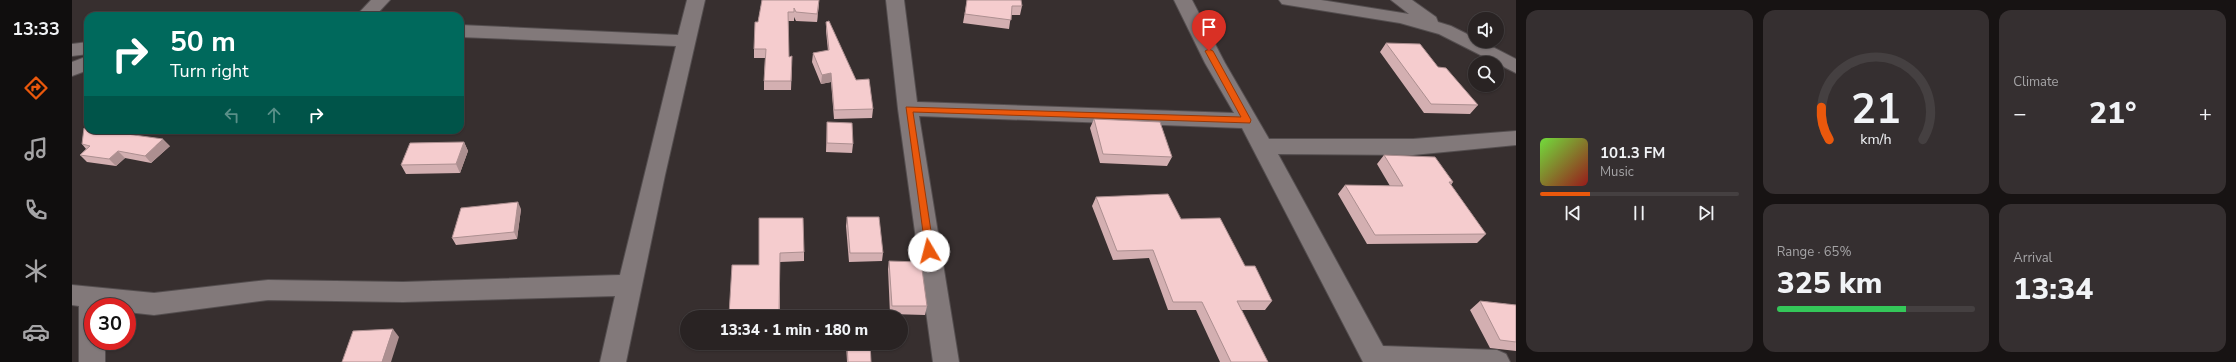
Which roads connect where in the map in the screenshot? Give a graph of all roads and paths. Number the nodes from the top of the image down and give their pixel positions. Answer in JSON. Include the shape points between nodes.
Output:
{"nodes":[{"id":1,"x":381,"y":0,"type":"edge"},
{"id":2,"x":696,"y":0,"type":"edge"},
{"id":3,"x":895,"y":0,"type":"edge"},
{"id":4,"x":1183,"y":0,"type":"edge"},
{"id":5,"x":1288,"y":0,"type":"edge"},
{"id":6,"x":1364,"y":0,"type":"edge"},
{"id":7,"x":1400,"y":0,"type":"edge"},
{"id":8,"x":1340,"y":8,"type":"junction"},
{"id":9,"x":369,"y":12,"type":"edge"},
{"id":10,"x":1445,"y":30,"type":"junction"},
{"id":11,"x":464,"y":31,"type":"edge"},
{"id":12,"x":686,"y":41,"type":"junction"},
{"id":13,"x":84,"y":48,"type":"edge"},
{"id":14,"x":72,"y":50,"type":"edge"},
{"id":15,"x":84,"y":64,"type":"edge"},
{"id":16,"x":1516,"y":67,"type":"edge"},
{"id":17,"x":72,"y":70,"type":"edge"},
{"id":18,"x":908,"y":109,"type":"junction"},
{"id":19,"x":1247,"y":120,"type":"junction"},
{"id":20,"x":1516,"y":138,"type":"edge"},
{"id":21,"x":1263,"y":146,"type":"junction"},
{"id":22,"x":631,"y":285,"type":"junction"},
{"id":23,"x":82,"y":297,"type":"edge"},
{"id":24,"x":1376,"y":360,"type":"edge"},
{"id":25,"x":92,"y":362,"type":"edge"},
{"id":26,"x":614,"y":362,"type":"edge"},
{"id":27,"x":946,"y":362,"type":"edge"},
{"id":28,"x":1497,"y":362,"type":"edge"}],
"edges":[{"from":1,"to":9,"type":"street"},
{"from":2,"to":12,"type":"street"},
{"from":3,"to":18,"type":"street"},
{"from":4,"to":19,"type":"street"},
{"from":5,"to":8,"type":"street"},
{"from":6,"to":8,"type":"street"},
{"from":7,"to":10,"type":"street"},
{"from":8,"to":10,"type":"street","via":[[1402,18]]},
{"from":10,"to":16,"type":"street"},
{"from":11,"to":12,"type":"street"},
{"from":12,"to":22,"type":"street"},
{"from":13,"to":14,"type":"street"},
{"from":15,"to":17,"type":"street"},
{"from":18,"to":19,"type":"street"},
{"from":18,"to":27,"type":"street"},
{"from":19,"to":21,"type":"street"},
{"from":20,"to":21,"type":"street","via":[[1413,147]]},
{"from":21,"to":24,"type":"street"},
{"from":22,"to":23,"type":"street","via":[[403,292],[268,290],[154,304]]},
{"from":22,"to":26,"type":"street"},
{"from":23,"to":25,"type":"street"},
{"from":24,"to":28,"type":"street"}]}
